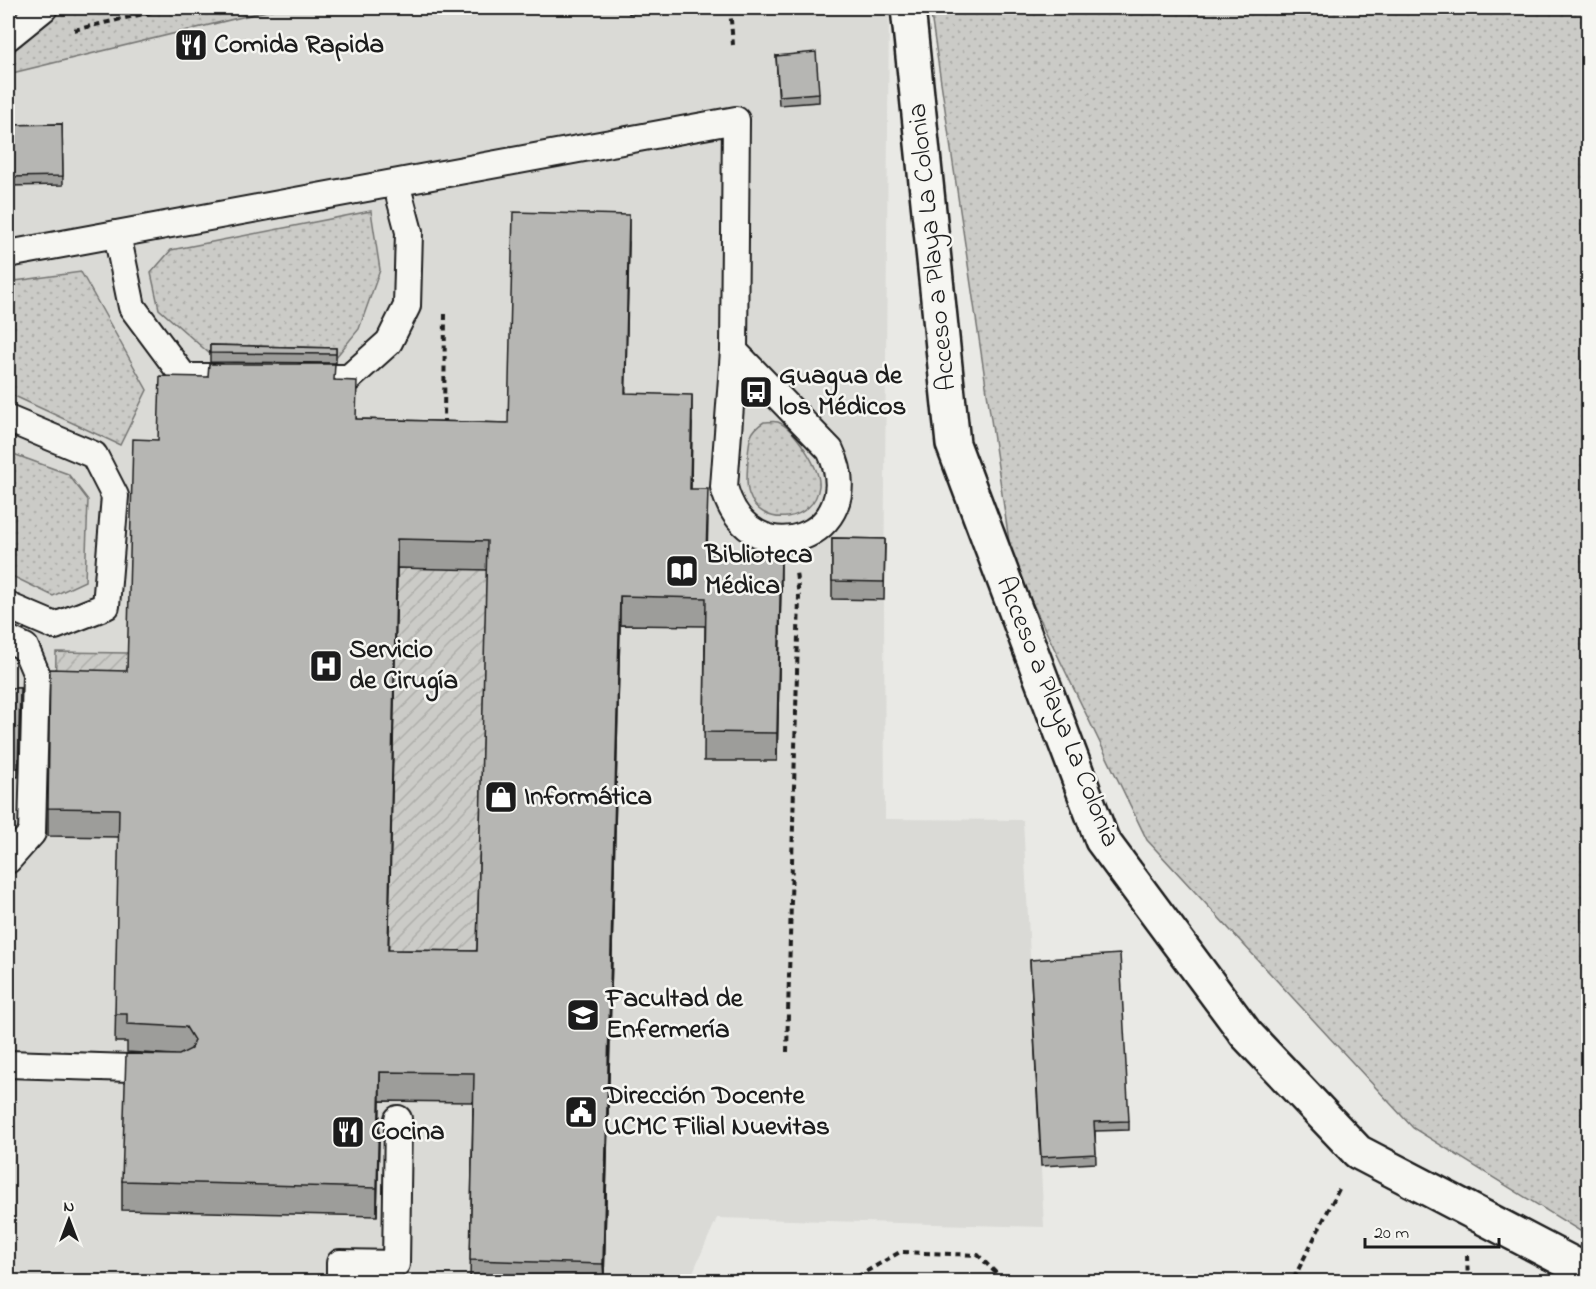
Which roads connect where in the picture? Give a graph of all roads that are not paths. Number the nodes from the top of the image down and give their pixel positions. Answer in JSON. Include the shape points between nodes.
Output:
{"nodes":[{"id":1,"x":908,"y":8,"type":"edge"},
{"id":2,"x":39,"y":11,"type":"edge"},
{"id":3,"x":65,"y":20,"type":"edge"},
{"id":4,"x":8,"y":37,"type":"edge"},
{"id":5,"x":396,"y":183,"type":"junction"},
{"id":6,"x":117,"y":234,"type":"junction"},
{"id":7,"x":8,"y":254,"type":"edge"},
{"id":8,"x":734,"y":351,"type":"junction"},
{"id":9,"x":243,"y":377,"type":"edge"},
{"id":10,"x":278,"y":378,"type":"edge"},
{"id":11,"x":8,"y":419,"type":"edge"},
{"id":12,"x":8,"y":606,"type":"edge"},
{"id":13,"x":8,"y":639,"type":"edge"},
{"id":14,"x":8,"y":860,"type":"edge"},
{"id":15,"x":8,"y":1064,"type":"edge"},
{"id":16,"x":179,"y":1069,"type":"edge"},
{"id":17,"x":398,"y":1119,"type":"dead end"},
{"id":18,"x":1588,"y":1272,"type":"edge"},
{"id":19,"x":340,"y":1281,"type":"edge"}],
"edges":[{"from":1,"to":18,"type":"street","name":"Acceso a Playa La Colonia","via":[[953,444],[1102,840],[1246,1034],[1358,1152]]},
{"from":2,"to":3,"type":"lane"},
{"from":2,"to":4,"type":"lane"},
{"from":5,"to":6,"type":"lane"},
{"from":5,"to":8,"type":"lane","via":[[736,120]]},
{"from":5,"to":10,"type":"lane","via":[[409,232],[407,306],[389,342],[350,378]]},
{"from":6,"to":7,"type":"lane"},
{"from":6,"to":9,"type":"lane","via":[[132,307],[184,377]]},
{"from":8,"to":8,"type":"lane","via":[[724,487],[729,506],[740,522],[755,533],[773,539],[792,539],[810,533],[836,505],[838,467],[830,450]]},
{"from":11,"to":12,"type":"lane","via":[[94,455],[115,496],[106,606],[55,626]]},
{"from":13,"to":14,"type":"lane","via":[[25,647],[36,673],[32,833]]},
{"from":15,"to":16,"type":"lane"},
{"from":17,"to":19,"type":"lane","via":[[396,1264],[340,1263]]}]}
